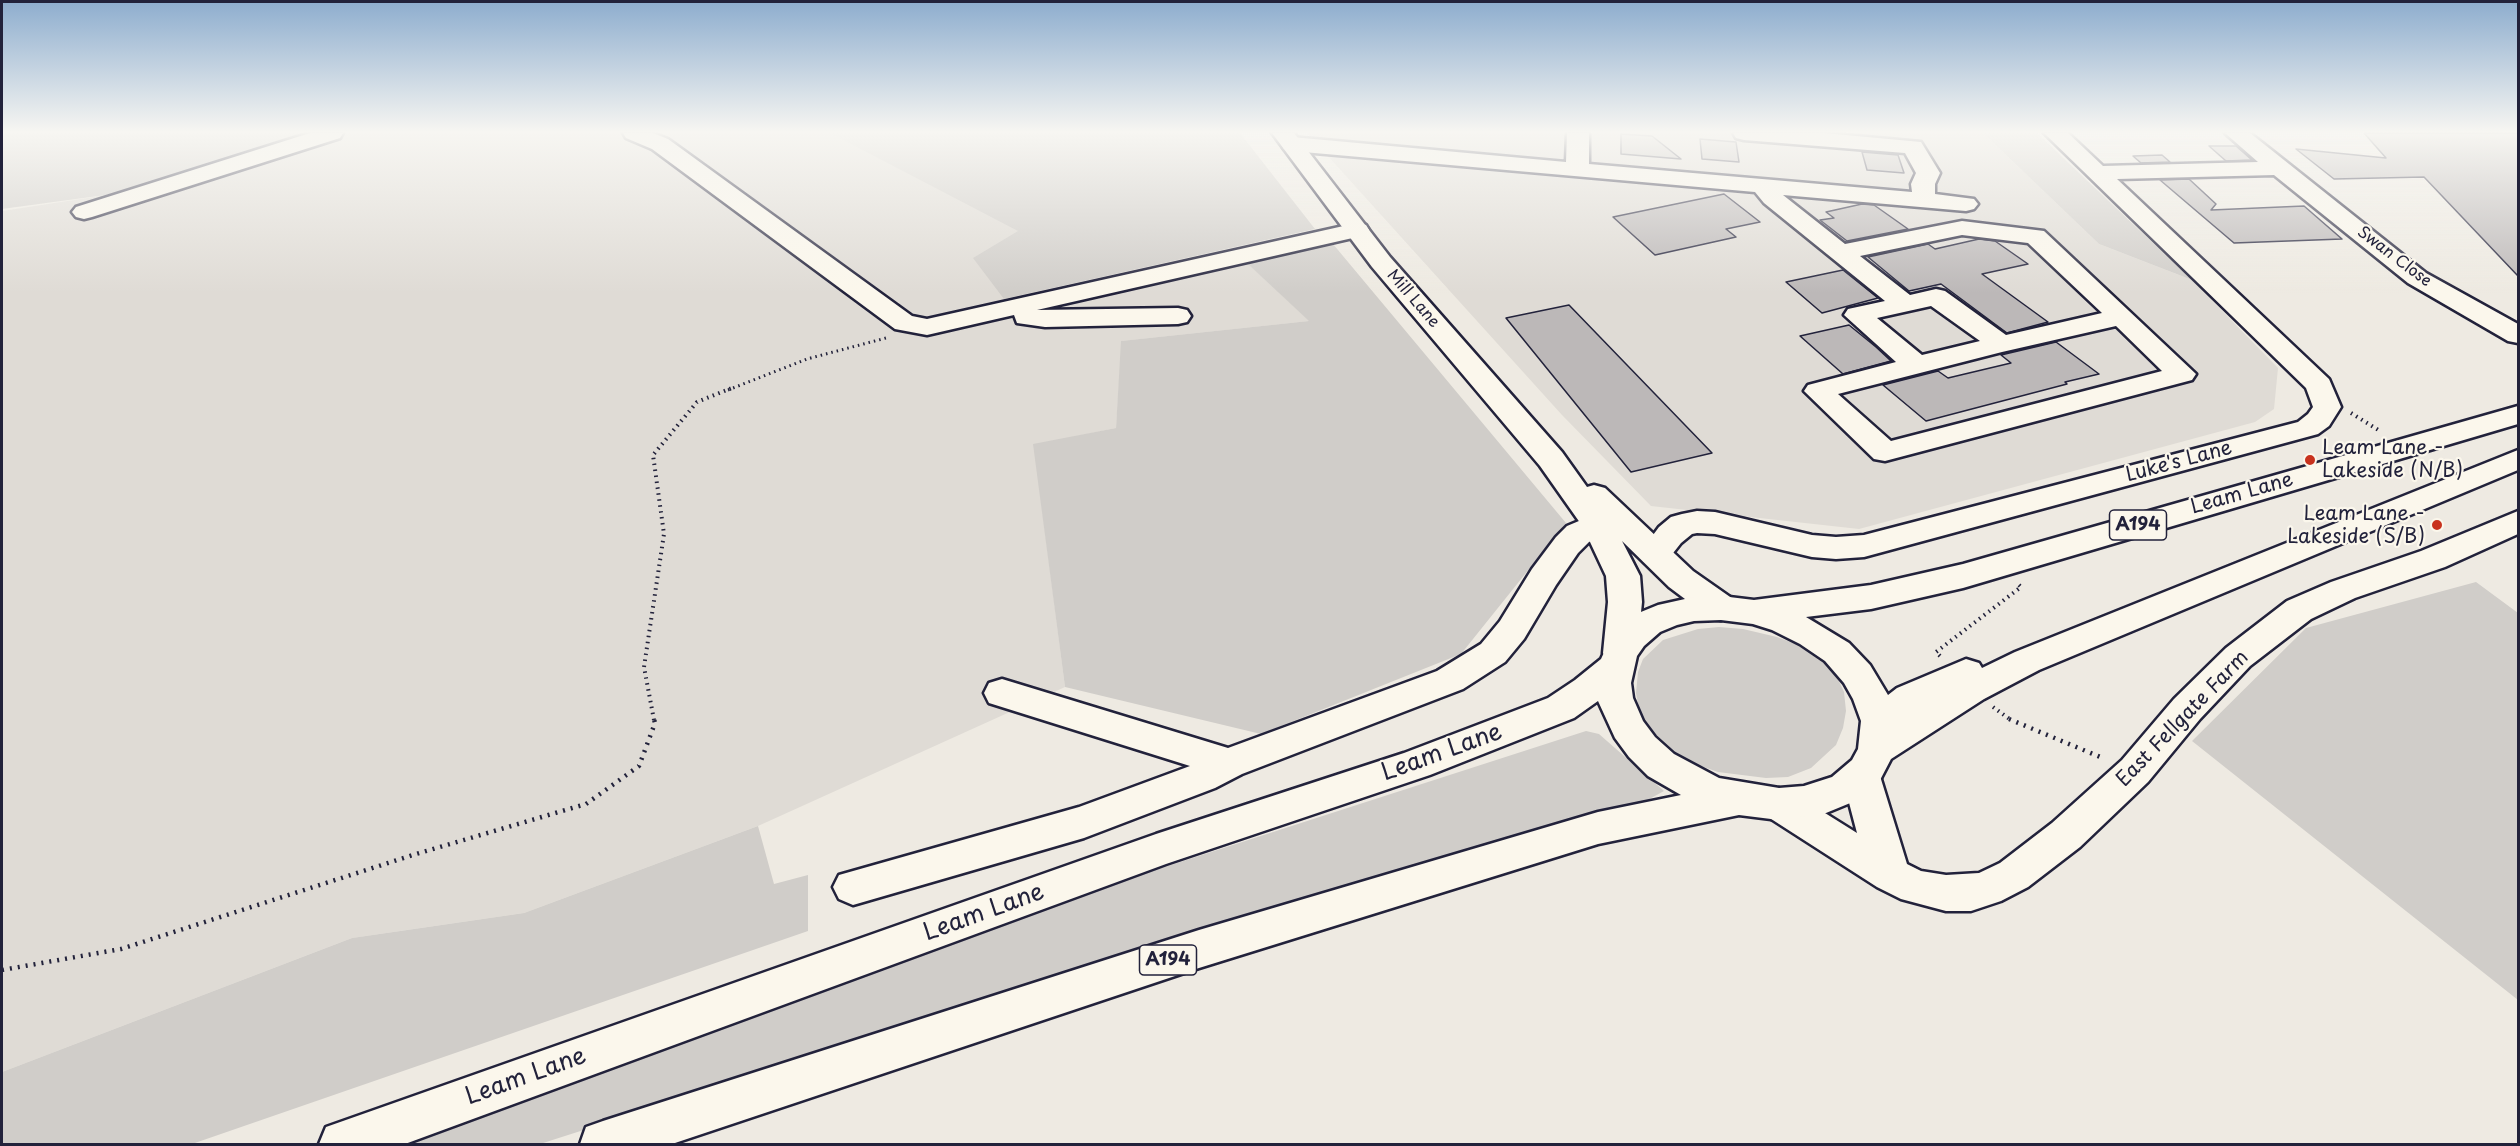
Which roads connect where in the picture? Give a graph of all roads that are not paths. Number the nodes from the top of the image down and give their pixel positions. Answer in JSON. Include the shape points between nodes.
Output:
{"nodes":[{"id":1,"x":164,"y":186,"type":"edge"},
{"id":2,"x":718,"y":186,"type":"edge"},
{"id":3,"x":1324,"y":186,"type":"edge"},
{"id":4,"x":1762,"y":186,"type":"edge"},
{"id":5,"x":1768,"y":186,"type":"edge"},
{"id":6,"x":1923,"y":186,"type":"edge"},
{"id":7,"x":2112,"y":186,"type":"edge"},
{"id":8,"x":2301,"y":186,"type":"edge"},
{"id":9,"x":1924,"y":199,"type":"junction"},
{"id":10,"x":1966,"y":204,"type":"dead end"},
{"id":11,"x":84,"y":212,"type":"dead end"},
{"id":12,"x":1357,"y":230,"type":"junction"},
{"id":13,"x":1840,"y":252,"type":"junction"},
{"id":14,"x":1905,"y":304,"type":"junction"},
{"id":15,"x":992,"y":312,"type":"junction"},
{"id":16,"x":1178,"y":316,"type":"dead end"},
{"id":17,"x":2121,"y":317,"type":"junction"},
{"id":18,"x":2518,"y":334,"type":"edge"},
{"id":19,"x":2001,"y":344,"type":"junction"},
{"id":20,"x":1917,"y":365,"type":"junction"},
{"id":21,"x":2518,"y":415,"type":"edge"},
{"id":22,"x":1551,"y":459,"type":"junction"},
{"id":23,"x":2518,"y":459,"type":"edge"},
{"id":24,"x":2518,"y":522,"type":"edge"},
{"id":25,"x":1598,"y":524,"type":"junction"},
{"id":26,"x":1655,"y":554,"type":"junction"},
{"id":27,"x":1737,"y":610,"type":"junction"},
{"id":28,"x":1618,"y":660,"type":"junction"},
{"id":29,"x":2027,"y":661,"type":"junction"},
{"id":30,"x":1002,"y":693,"type":"dead end"},
{"id":31,"x":1871,"y":754,"type":"junction"},
{"id":32,"x":1229,"y":764,"type":"junction"},
{"id":33,"x":1759,"y":802,"type":"junction"},
{"id":34,"x":1891,"y":875,"type":"junction"},
{"id":35,"x":853,"y":887,"type":"dead end"},
{"id":36,"x":343,"y":1144,"type":"edge"},
{"id":37,"x":603,"y":1144,"type":"edge"}],
"edges":[{"from":1,"to":11,"type":"main road"},
{"from":2,"to":15,"type":"main road","via":[[904,323],[927,327]]},
{"from":3,"to":12,"type":"main road","name":"Mill Lane"},
{"from":4,"to":13,"type":"main road"},
{"from":5,"to":9,"type":"main road"},
{"from":6,"to":9,"type":"main road"},
{"from":7,"to":26,"type":"main road","name":"Luke's Lane","via":[[2319,385],[2327,407],[2319,420],[2308,428],[1888,540],[1836,548],[1812,546],[1697,522],[1682,525]]},
{"from":8,"to":18,"type":"main road","name":"Swan Close","via":[[2417,278]]},
{"from":9,"to":10,"type":"main road"},
{"from":12,"to":15,"type":"main road"},
{"from":12,"to":22,"type":"main road","name":"Mill Lane"},
{"from":13,"to":14,"type":"main road"},
{"from":13,"to":17,"type":"main road","via":[[1962,228],[2035,236]]},
{"from":14,"to":19,"type":"main road","via":[[1947,295]]},
{"from":14,"to":20,"type":"main road","via":[[1857,315]]},
{"from":15,"to":16,"type":"main road","via":[[1045,319]]},
{"from":17,"to":19,"type":"main road"},
{"from":17,"to":20,"type":"main road","via":[[2182,374],[1885,452],[1818,391]]},
{"from":19,"to":20,"type":"main road"},
{"from":21,"to":27,"type":"main road","name":"Leam Lane","number":"A194","via":[[1964,576],[1871,597]]},
{"from":22,"to":25,"type":"main road","name":"Mill Lane"},
{"from":22,"to":26,"type":"main road","name":"Mill Lane","via":[[1602,501]]},
{"from":23,"to":29,"type":"main road"},
{"from":24,"to":34,"type":"main road","name":"East Fellgate Farm","via":[[2299,610],[2238,657],[2135,771],[2066,835],[2014,875],[1971,893],[1915,887]]},
{"from":25,"to":28,"type":"main road","name":"Mill Lane","via":[[1623,576],[1625,602]]},
{"from":25,"to":32,"type":"main road","via":[[1567,545],[1493,653],[1450,680]]},
{"from":26,"to":27,"type":"main road","name":"Mill Lane","via":[[1695,591]]},
{"from":27,"to":28,"type":"main road","name":"Leam Lane","via":[[1694,609],[1648,623],[1632,637]]},
{"from":27,"to":31,"type":"main road","name":"Leam Lane","via":[[1784,621],[1837,652],[1872,697]]},
{"from":28,"to":33,"type":"main road","via":[[1613,683],[1615,698],[1621,716],[1642,747],[1685,780],[1711,792]]},
{"from":28,"to":36,"type":"main road","name":"Leam Lane","via":[[1588,690],[1560,708],[1417,764],[1155,851]]},
{"from":29,"to":31,"type":"main road","via":[[1981,666],[1910,698]]},
{"from":29,"to":31,"type":"main road","via":[[2013,686],[1916,751],[1898,761]]},
{"from":30,"to":32,"type":"main road"},
{"from":31,"to":33,"type":"main road","via":[[1846,788],[1826,797],[1804,802]]},
{"from":31,"to":34,"type":"main road","via":[[1879,842]]},
{"from":32,"to":35,"type":"main road","via":[[1084,822]]},
{"from":33,"to":34,"type":"main road","name":"East Fellgate Farm"},
{"from":33,"to":37,"type":"main road","number":"A194","via":[[1598,828],[1187,953]]}]}
